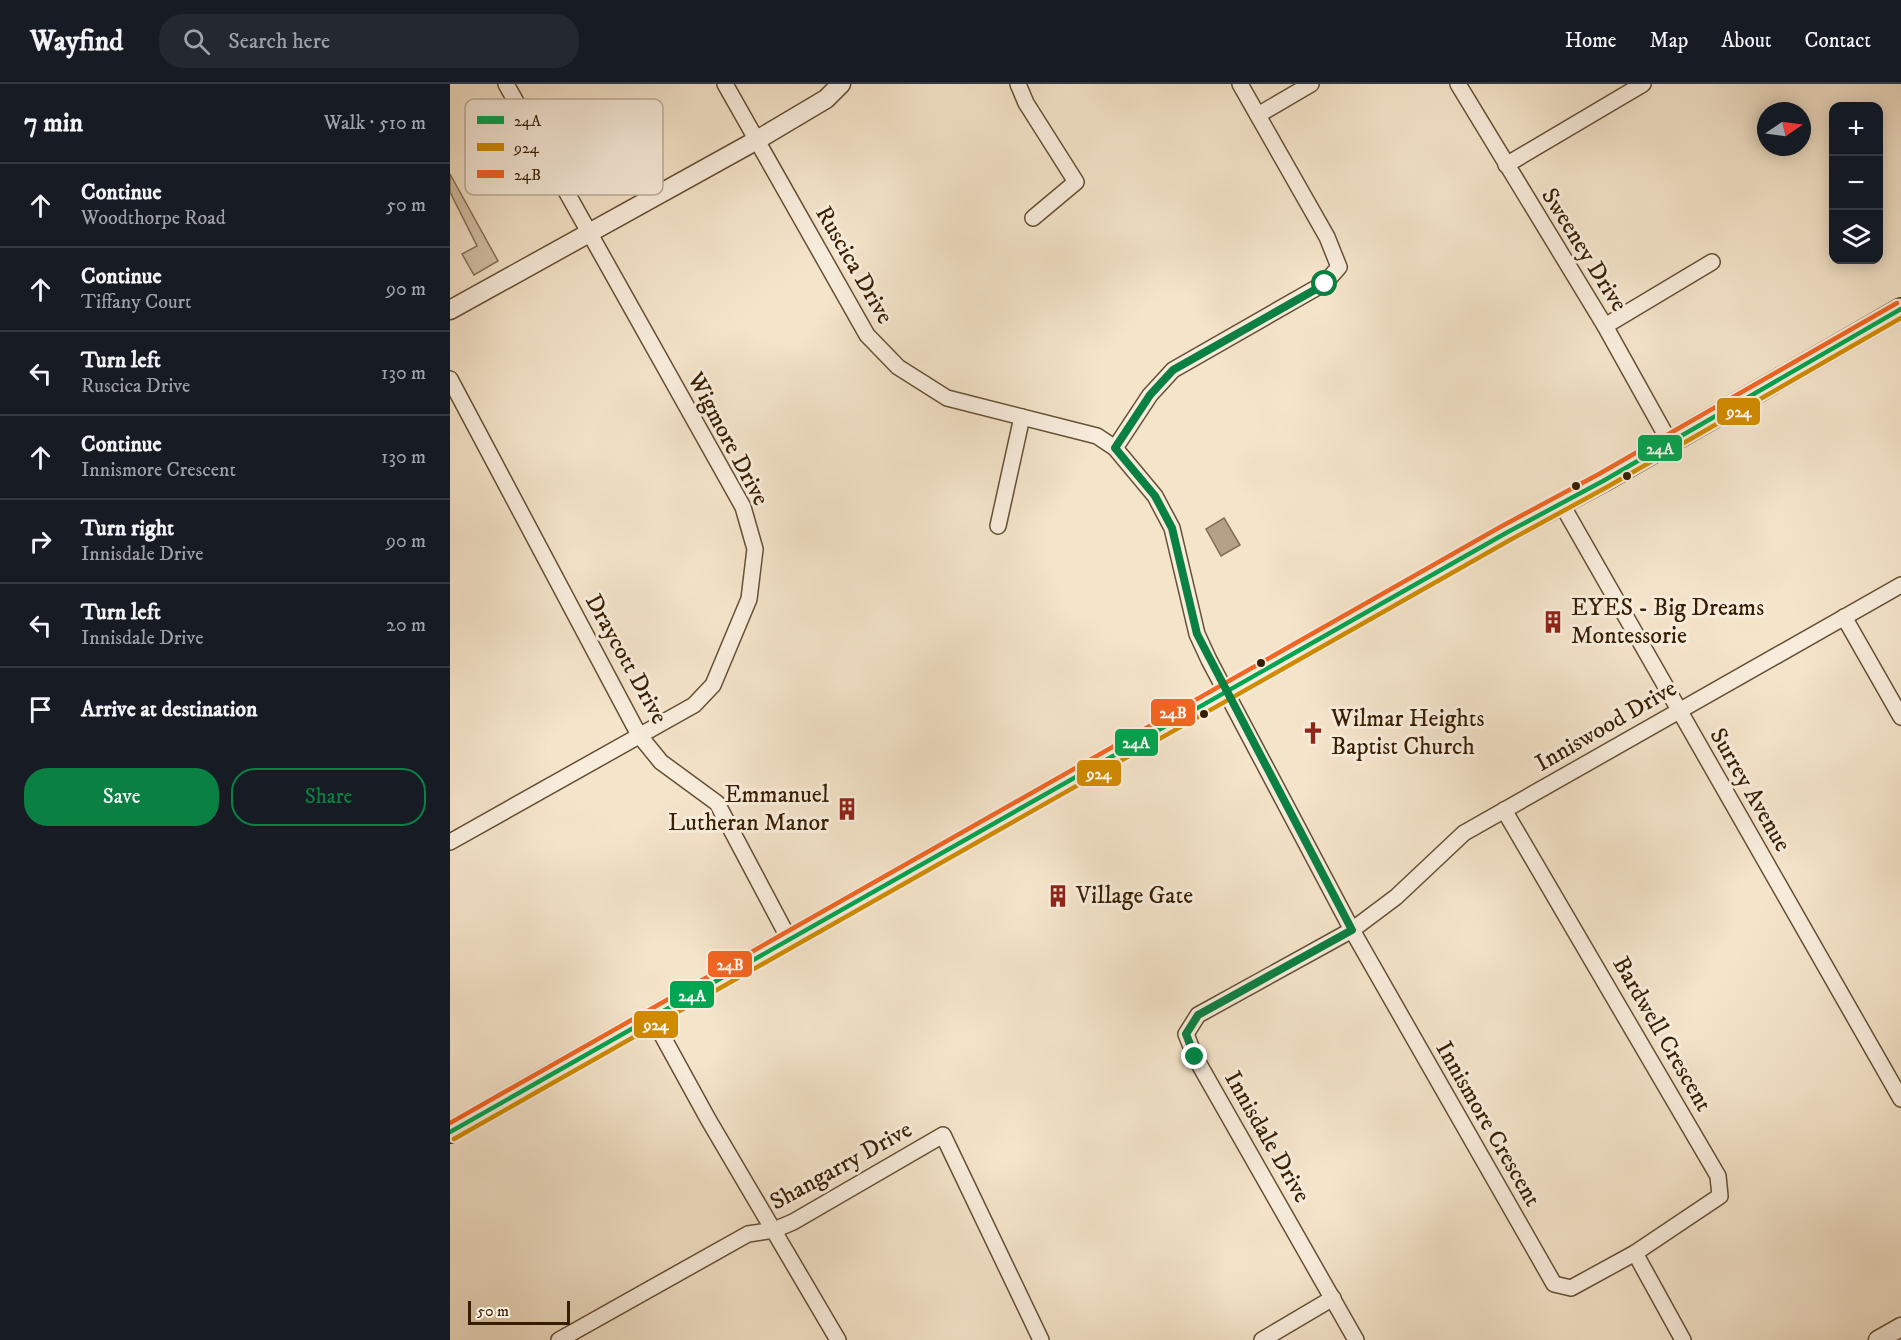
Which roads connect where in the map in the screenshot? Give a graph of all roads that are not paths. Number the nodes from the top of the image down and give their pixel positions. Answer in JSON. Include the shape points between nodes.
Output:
{"nodes":[{"id":1,"x":506,"y":84,"type":"edge"},
{"id":2,"x":725,"y":84,"type":"edge"},
{"id":3,"x":841,"y":84,"type":"edge"},
{"id":4,"x":1018,"y":84,"type":"edge"},
{"id":5,"x":1240,"y":84,"type":"edge"},
{"id":6,"x":1311,"y":84,"type":"edge"},
{"id":7,"x":1458,"y":84,"type":"edge"},
{"id":8,"x":1643,"y":84,"type":"edge"},
{"id":9,"x":514,"y":99,"type":"edge"},
{"id":10,"x":1258,"y":115,"type":"junction"},
{"id":11,"x":757,"y":140,"type":"junction"},
{"id":12,"x":1506,"y":165,"type":"junction"},
{"id":13,"x":663,"y":193,"type":"edge"},
{"id":14,"x":566,"y":195,"type":"edge"},
{"id":15,"x":659,"y":195,"type":"edge"},
{"id":16,"x":1033,"y":218,"type":"dead end"},
{"id":17,"x":588,"y":235,"type":"junction"},
{"id":18,"x":1712,"y":262,"type":"dead end"},
{"id":19,"x":1901,"y":309,"type":"edge"},
{"id":20,"x":450,"y":310,"type":"edge"},
{"id":21,"x":1605,"y":326,"type":"junction"},
{"id":22,"x":450,"y":379,"type":"edge"},
{"id":23,"x":1022,"y":417,"type":"junction"},
{"id":24,"x":1669,"y":441,"type":"junction"},
{"id":25,"x":1115,"y":448,"type":"junction"},
{"id":26,"x":1561,"y":503,"type":"junction"},
{"id":27,"x":998,"y":526,"type":"dead end"},
{"id":28,"x":1901,"y":585,"type":"edge"},
{"id":29,"x":1844,"y":617,"type":"junction"},
{"id":30,"x":1226,"y":691,"type":"junction"},
{"id":31,"x":1678,"y":711,"type":"junction"},
{"id":32,"x":1901,"y":717,"type":"edge"},
{"id":33,"x":639,"y":735,"type":"junction"},
{"id":34,"x":1504,"y":810,"type":"junction"},
{"id":35,"x":450,"y":842,"type":"edge"},
{"id":36,"x":1352,"y":930,"type":"junction"},
{"id":37,"x":789,"y":939,"type":"junction"},
{"id":38,"x":652,"y":1017,"type":"junction"},
{"id":39,"x":1901,"y":1098,"type":"edge"},
{"id":40,"x":450,"y":1132,"type":"edge"},
{"id":41,"x":774,"y":1230,"type":"junction"},
{"id":42,"x":1635,"y":1253,"type":"junction"},
{"id":43,"x":1333,"y":1298,"type":"junction"},
{"id":44,"x":1901,"y":1327,"type":"edge"},
{"id":45,"x":559,"y":1340,"type":"edge"},
{"id":46,"x":838,"y":1340,"type":"edge"},
{"id":47,"x":1041,"y":1340,"type":"edge"},
{"id":48,"x":1262,"y":1340,"type":"edge"},
{"id":49,"x":1356,"y":1340,"type":"edge"},
{"id":50,"x":1683,"y":1340,"type":"edge"},
{"id":51,"x":1878,"y":1340,"type":"edge"}],
"edges":[{"from":1,"to":9,"type":"street","name":"Wigmore Drive"},
{"from":2,"to":11,"type":"street","name":"Ruscica Drive"},
{"from":3,"to":11,"type":"street","via":[[826,99]]},
{"from":4,"to":16,"type":"street","via":[[1076,182]]},
{"from":5,"to":10,"type":"street"},
{"from":6,"to":10,"type":"street"},
{"from":7,"to":12,"type":"street","name":"Sweeney Drive"},
{"from":8,"to":12,"type":"street"},
{"from":10,"to":25,"type":"street","via":[[1327,237],[1339,267],[1325,284],[1173,370],[1150,395]]},
{"from":11,"to":13,"type":"street"},
{"from":11,"to":23,"type":"street","name":"Ruscica Drive","via":[[867,335],[898,367],[947,399]]},
{"from":12,"to":21,"type":"street","name":"Sweeney Drive"},
{"from":14,"to":17,"type":"street","name":"Wigmore Drive"},
{"from":15,"to":17,"type":"street"},
{"from":17,"to":20,"type":"street"},
{"from":17,"to":33,"type":"street","name":"Wigmore Drive","via":[[743,507],[755,549],[749,599],[713,685],[694,705]]},
{"from":18,"to":21,"type":"street"},
{"from":19,"to":24,"type":"main road"},
{"from":21,"to":24,"type":"street","name":"Sweeney Drive"},
{"from":22,"to":33,"type":"street","name":"Draycott Drive"},
{"from":23,"to":25,"type":"street","name":"Ruscica Drive","via":[[1097,436]]},
{"from":23,"to":27,"type":"street"},
{"from":24,"to":26,"type":"main road"},
{"from":25,"to":30,"type":"street","name":"Ruscica Drive","via":[[1155,496],[1172,528],[1197,634]]},
{"from":26,"to":30,"type":"main road"},
{"from":26,"to":31,"type":"street","name":"Surrey Avenue"},
{"from":28,"to":29,"type":"street","name":"Inniswood Drive"},
{"from":29,"to":31,"type":"street","name":"Inniswood Drive"},
{"from":29,"to":32,"type":"street"},
{"from":30,"to":36,"type":"street","name":"Innismore Crescent"},
{"from":30,"to":37,"type":"main road"},
{"from":31,"to":34,"type":"street","name":"Inniswood Drive"},
{"from":31,"to":39,"type":"street","name":"Surrey Avenue"},
{"from":33,"to":35,"type":"street","name":"Wigmore Drive"},
{"from":33,"to":37,"type":"street","name":"Draycott Drive","via":[[661,762],[717,803]]},
{"from":34,"to":36,"type":"street","name":"Inniswood Drive","via":[[1464,833],[1396,897]]},
{"from":34,"to":42,"type":"street","name":"Bardwell Crescent","via":[[1718,1176],[1720,1196]]},
{"from":36,"to":42,"type":"street","name":"Innismore Crescent","via":[[1554,1284],[1571,1288]]},
{"from":36,"to":43,"type":"street","name":"Innisdale Drive","via":[[1198,1015],[1186,1034],[1195,1057]]},
{"from":37,"to":38,"type":"main road"},
{"from":38,"to":40,"type":"main road"},
{"from":38,"to":41,"type":"street"},
{"from":41,"to":45,"type":"street","name":"Shangarry Drive","via":[[748,1234]]},
{"from":41,"to":46,"type":"street"},
{"from":41,"to":47,"type":"street","name":"Shangarry Drive","via":[[943,1135]]},
{"from":42,"to":50,"type":"street"},
{"from":43,"to":48,"type":"street"},
{"from":43,"to":49,"type":"street","name":"Innisdale Drive"},
{"from":44,"to":51,"type":"street"}]}
